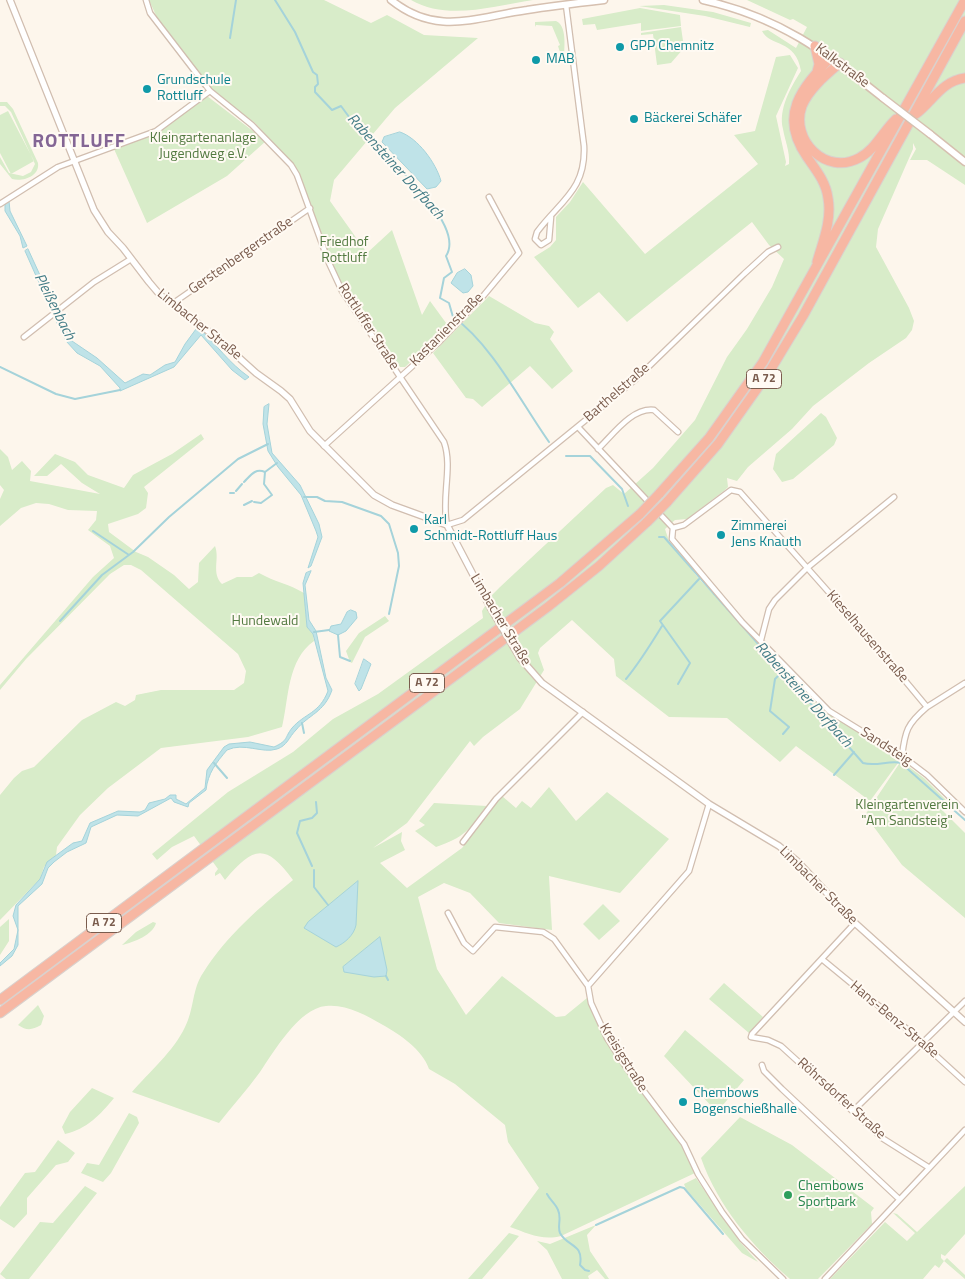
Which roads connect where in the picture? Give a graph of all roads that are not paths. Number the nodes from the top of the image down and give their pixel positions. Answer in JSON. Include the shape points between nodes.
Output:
{"nodes":[{"id":1,"x":10,"y":0,"type":"edge"},
{"id":2,"x":146,"y":0,"type":"edge"},
{"id":3,"x":391,"y":0,"type":"edge"},
{"id":4,"x":604,"y":0,"type":"edge"},
{"id":5,"x":703,"y":0,"type":"edge"},
{"id":6,"x":965,"y":0,"type":"edge"},
{"id":7,"x":566,"y":5,"type":"junction"},
{"id":8,"x":965,"y":22,"type":"edge"},
{"id":9,"x":815,"y":46,"type":"junction"},
{"id":10,"x":831,"y":56,"type":"junction"},
{"id":11,"x":840,"y":63,"type":"junction"},
{"id":12,"x":817,"y":72,"type":"junction"},
{"id":13,"x":965,"y":78,"type":"edge"},
{"id":14,"x":210,"y":91,"type":"junction"},
{"id":15,"x":903,"y":112,"type":"junction"},
{"id":16,"x":914,"y":115,"type":"junction"},
{"id":17,"x":74,"y":162,"type":"junction"},
{"id":18,"x":965,"y":162,"type":"edge"},
{"id":19,"x":489,"y":197,"type":"dead end"},
{"id":20,"x":2,"y":202,"type":"edge"},
{"id":21,"x":310,"y":208,"type":"junction"},
{"id":22,"x":551,"y":217,"type":"junction"},
{"id":23,"x":778,"y":247,"type":"dead end"},
{"id":24,"x":131,"y":259,"type":"junction"},
{"id":25,"x":813,"y":276,"type":"junction"},
{"id":26,"x":172,"y":304,"type":"junction"},
{"id":27,"x":24,"y":337,"type":"dead end"},
{"id":28,"x":400,"y":376,"type":"junction"},
{"id":29,"x":578,"y":427,"type":"junction"},
{"id":30,"x":678,"y":432,"type":"dead end"},
{"id":31,"x":324,"y":446,"type":"junction"},
{"id":32,"x":598,"y":449,"type":"junction"},
{"id":33,"x":894,"y":498,"type":"dead end"},
{"id":34,"x":447,"y":525,"type":"junction"},
{"id":35,"x":673,"y":528,"type":"junction"},
{"id":36,"x":807,"y":568,"type":"junction"},
{"id":37,"x":761,"y":640,"type":"junction"},
{"id":38,"x":965,"y":683,"type":"edge"},
{"id":39,"x":927,"y":707,"type":"junction"},
{"id":40,"x":583,"y":712,"type":"junction"},
{"id":41,"x":902,"y":756,"type":"junction"},
{"id":42,"x":709,"y":804,"type":"junction"},
{"id":43,"x":965,"y":812,"type":"edge"},
{"id":44,"x":463,"y":842,"type":"dead end"},
{"id":45,"x":448,"y":913,"type":"dead end"},
{"id":46,"x":855,"y":923,"type":"junction"},
{"id":47,"x":823,"y":960,"type":"junction"},
{"id":48,"x":588,"y":986,"type":"junction"},
{"id":49,"x":0,"y":1000,"type":"edge"},
{"id":50,"x":965,"y":1001,"type":"edge"},
{"id":51,"x":954,"y":1012,"type":"junction"},
{"id":52,"x":0,"y":1013,"type":"edge"},
{"id":53,"x":965,"y":1022,"type":"edge"},
{"id":54,"x":923,"y":1044,"type":"junction"},
{"id":55,"x":762,"y":1065,"type":"dead end"},
{"id":56,"x":965,"y":1082,"type":"edge"},
{"id":57,"x":853,"y":1111,"type":"junction"},
{"id":58,"x":965,"y":1130,"type":"edge"},
{"id":59,"x":928,"y":1168,"type":"junction"},
{"id":60,"x":899,"y":1199,"type":"junction"},
{"id":61,"x":783,"y":1279,"type":"edge"},
{"id":62,"x":825,"y":1279,"type":"edge"}],
"edges":[{"from":1,"to":17,"type":"street","name":"Limbacher Straße"},
{"from":2,"to":14,"type":"street","name":"Rottluffer Straße","via":[[150,14]]},
{"from":3,"to":7,"type":"main road","via":[[424,20],[459,23]]},
{"from":4,"to":7,"type":"main road"},
{"from":5,"to":9,"type":"main road","name":"Kalkstraße","via":[[751,13]]},
{"from":6,"to":15,"type":"highway","number":"A 72"},
{"from":7,"to":22,"type":"street","via":[[584,165],[576,188]]},
{"from":8,"to":16,"type":"highway","number":"A 72"},
{"from":9,"to":10,"type":"main road","name":"Kalkstraße"},
{"from":9,"to":12,"type":"highway","via":[[819,64]]},
{"from":10,"to":11,"type":"main road","name":"Kalkstraße"},
{"from":10,"to":12,"type":"highway"},
{"from":11,"to":15,"type":"highway","via":[[810,92],[802,106],[800,130],[814,153],[837,163],[860,158]]},
{"from":11,"to":18,"type":"main road","name":"Kalkstraße","bridge":true},
{"from":12,"to":25,"type":"highway","via":[[799,97],[792,122],[798,143],[825,184],[828,197],[828,222]]},
{"from":13,"to":16,"type":"highway","via":[[944,86],[928,105]]},
{"from":14,"to":17,"type":"street","via":[[156,131]]},
{"from":14,"to":21,"type":"street","name":"Rottluffer Straße","via":[[252,125],[291,165]]},
{"from":15,"to":25,"type":"highway","number":"A 72"},
{"from":16,"to":52,"type":"highway","number":"A 72","bridge":true,"via":[[772,369],[718,444],[648,522],[549,606]]},
{"from":17,"to":20,"type":"street","via":[[58,167]]},
{"from":17,"to":24,"type":"street","name":"Limbacher Straße","via":[[94,210]]},
{"from":19,"to":28,"type":"street","name":"Kastanienstraße","via":[[518,253],[458,321]]},
{"from":21,"to":26,"type":"street","name":"Gerstenbergerstraße"},
{"from":21,"to":28,"type":"street","name":"Rottluffer Straße","via":[[342,291]]},
{"from":22,"to":22,"type":"street","via":[[535,236],[541,245],[549,240]]},
{"from":23,"to":29,"type":"street","name":"Barthelstraße","via":[[744,274],[636,379]]},
{"from":24,"to":26,"type":"street","name":"Limbacher Straße","via":[[160,295]]},
{"from":24,"to":27,"type":"street","via":[[94,282]]},
{"from":25,"to":49,"type":"highway","number":"A 72","bridge":true,"via":[[763,362],[704,444],[640,514],[597,553]]},
{"from":26,"to":31,"type":"street","name":"Limbacher Straße","via":[[290,399],[310,432]]},
{"from":28,"to":31,"type":"street","name":"Kastanienstraße"},
{"from":28,"to":34,"type":"street","name":"Rottluffer Straße","via":[[446,448],[444,513]]},
{"from":29,"to":32,"type":"street"},
{"from":29,"to":34,"type":"street","name":"Barthelstraße","via":[[462,521]]},
{"from":30,"to":32,"type":"street","via":[[654,410],[644,410],[634,415]]},
{"from":31,"to":34,"type":"street","name":"Limbacher Straße","via":[[383,502]]},
{"from":32,"to":35,"type":"street"},
{"from":33,"to":36,"type":"street"},
{"from":34,"to":40,"type":"street","name":"Limbacher Straße","bridge":true,"via":[[520,658],[542,683]]},
{"from":35,"to":36,"type":"street","name":"Kieselhausenstraße","via":[[684,525],[731,490],[737,490]]},
{"from":35,"to":37,"type":"street","name":"Sandsteig","via":[[674,544]]},
{"from":36,"to":37,"type":"street","via":[[769,609]]},
{"from":36,"to":39,"type":"street","name":"Kieselhausenstraße"},
{"from":37,"to":41,"type":"street","name":"Sandsteig","via":[[828,711]]},
{"from":38,"to":39,"type":"street"},
{"from":39,"to":41,"type":"street","via":[[908,726]]},
{"from":40,"to":42,"type":"street","name":"Limbacher Straße"},
{"from":40,"to":44,"type":"street","via":[[496,799]]},
{"from":41,"to":43,"type":"street","name":"Sandsteig"},
{"from":42,"to":46,"type":"street","name":"Limbacher Straße","via":[[779,846]]},
{"from":42,"to":48,"type":"street","via":[[689,871]]},
{"from":45,"to":48,"type":"street","via":[[464,943],[473,951],[495,927],[550,935]]},
{"from":46,"to":47,"type":"street"},
{"from":46,"to":51,"type":"street","name":"Limbacher Straße"},
{"from":47,"to":54,"type":"street","name":"Hans-Benz-Straße"},
{"from":47,"to":57,"type":"street","name":"Röhrsdorfer Straße","via":[[765,1018],[752,1037],[781,1046]]},
{"from":48,"to":61,"type":"street","name":"Kreisigstraße","via":[[591,1003],[607,1038],[684,1144],[717,1204],[742,1239]]},
{"from":50,"to":51,"type":"street"},
{"from":51,"to":53,"type":"street","name":"Limbacher Straße"},
{"from":51,"to":54,"type":"street"},
{"from":54,"to":56,"type":"street","name":"Hans-Benz-Straße"},
{"from":54,"to":57,"type":"street"},
{"from":55,"to":60,"type":"street","via":[[764,1072]]},
{"from":57,"to":59,"type":"street","name":"Röhrsdorfer Straße","via":[[882,1138]]},
{"from":58,"to":59,"type":"street"},
{"from":59,"to":60,"type":"street"},
{"from":60,"to":62,"type":"street"}]}
